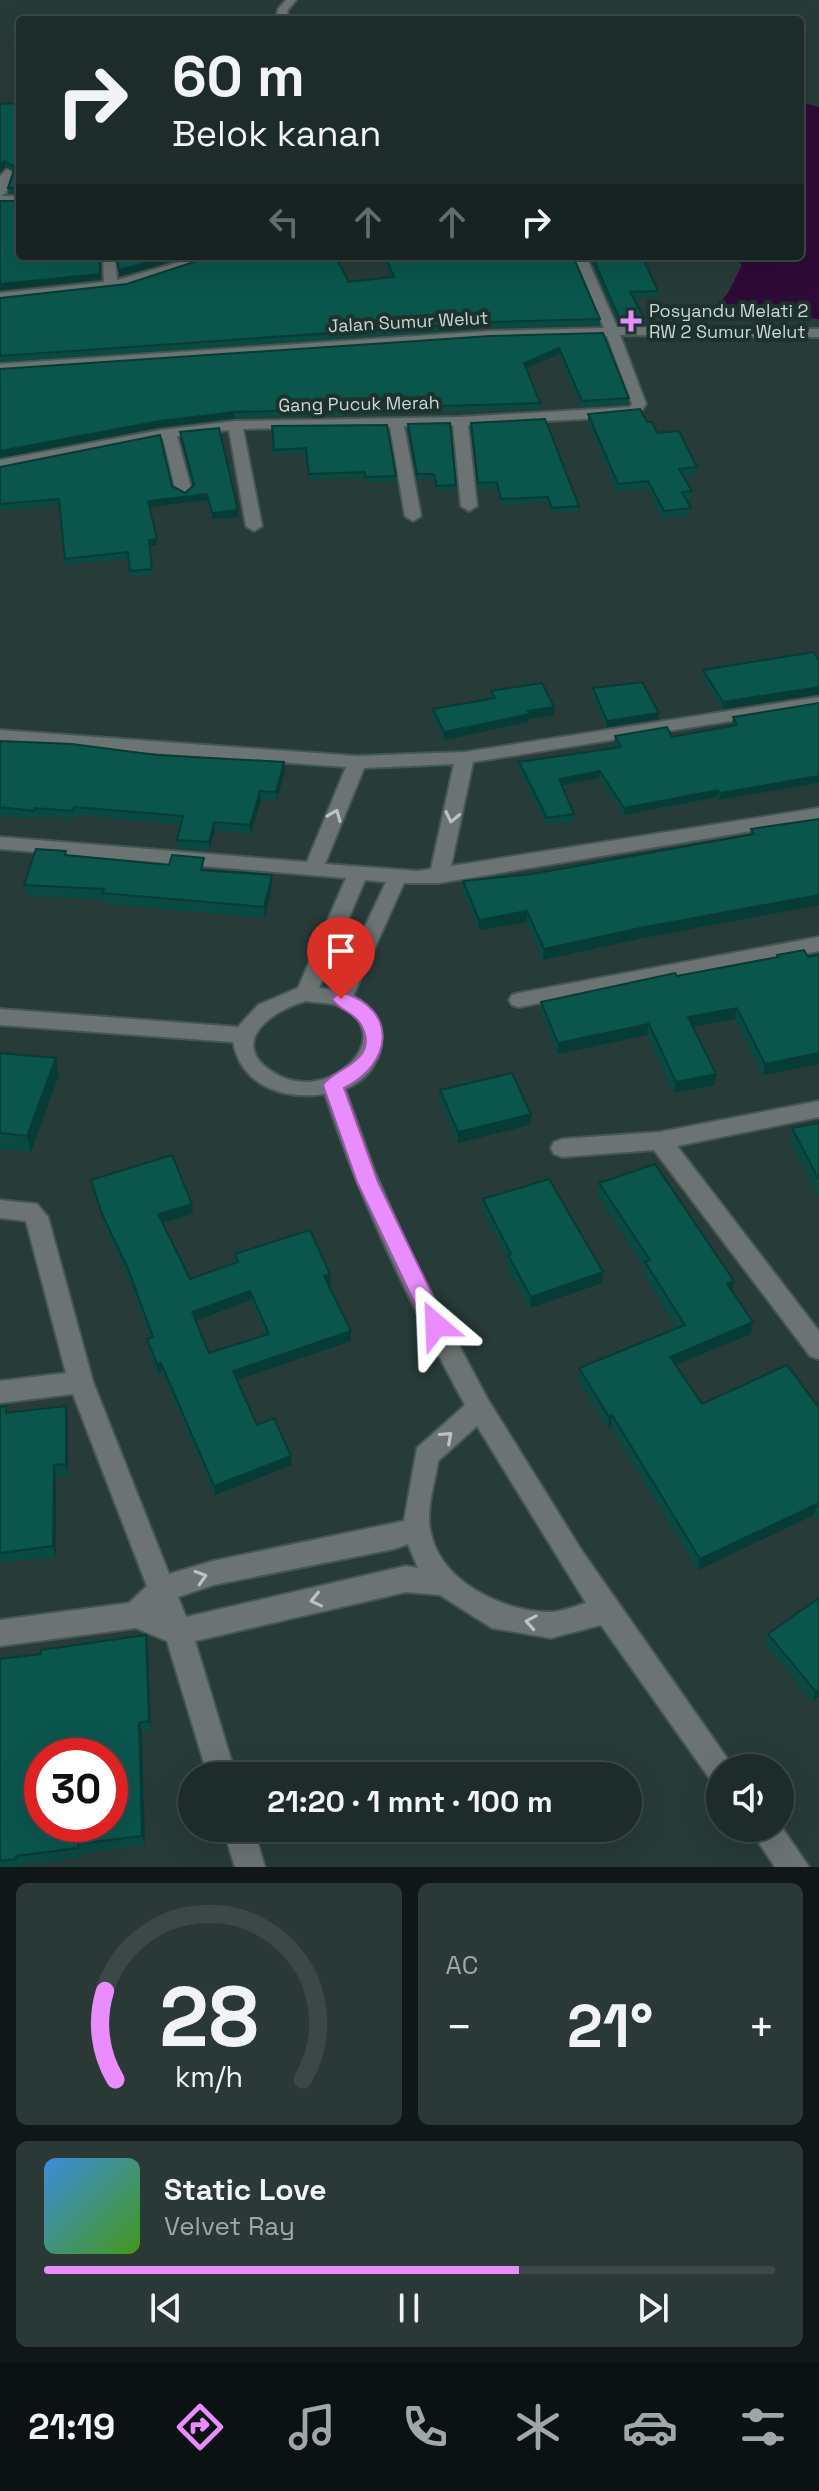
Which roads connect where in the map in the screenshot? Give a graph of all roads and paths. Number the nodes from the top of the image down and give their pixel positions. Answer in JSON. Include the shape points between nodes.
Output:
{"nodes":[{"id":1,"x":7,"y":173,"type":"edge"},
{"id":2,"x":0,"y":193,"type":"edge"},
{"id":3,"x":109,"y":260,"type":"edge"},
{"id":4,"x":202,"y":260,"type":"edge"},
{"id":5,"x":582,"y":260,"type":"edge"},
{"id":6,"x":111,"y":285,"type":"junction"},
{"id":7,"x":0,"y":297,"type":"edge"},
{"id":8,"x":610,"y":332,"type":"junction"},
{"id":9,"x":819,"y":333,"type":"edge"},
{"id":10,"x":0,"y":368,"type":"edge"},
{"id":11,"x":396,"y":421,"type":"junction"},
{"id":12,"x":460,"y":421,"type":"junction"},
{"id":13,"x":235,"y":425,"type":"junction"},
{"id":14,"x":169,"y":433,"type":"junction"},
{"id":15,"x":0,"y":465,"type":"edge"},
{"id":16,"x":184,"y":492,"type":"edge"},
{"id":17,"x":469,"y":506,"type":"dead end"},
{"id":18,"x":413,"y":516,"type":"dead end"},
{"id":19,"x":254,"y":526,"type":"dead end"},
{"id":20,"x":819,"y":702,"type":"edge"},
{"id":21,"x":0,"y":736,"type":"edge"},
{"id":22,"x":465,"y":758,"type":"junction"},
{"id":23,"x":357,"y":762,"type":"junction"},
{"id":24,"x":819,"y":814,"type":"edge"},
{"id":25,"x":0,"y":843,"type":"edge"},
{"id":26,"x":314,"y":868,"type":"junction"},
{"id":27,"x":357,"y":875,"type":"junction"},
{"id":28,"x":439,"y":876,"type":"junction"},
{"id":29,"x":397,"y":878,"type":"junction"},
{"id":30,"x":819,"y":944,"type":"edge"},
{"id":31,"x":306,"y":994,"type":"junction"},
{"id":32,"x":341,"y":999,"type":"junction"},
{"id":33,"x":519,"y":1000,"type":"dead end"},
{"id":34,"x":0,"y":1017,"type":"edge"},
{"id":35,"x":245,"y":1035,"type":"junction"},
{"id":36,"x":333,"y":1085,"type":"junction"},
{"id":37,"x":819,"y":1109,"type":"edge"},
{"id":38,"x":660,"y":1141,"type":"junction"},
{"id":39,"x":562,"y":1148,"type":"dead end"},
{"id":40,"x":0,"y":1209,"type":"edge"},
{"id":41,"x":819,"y":1348,"type":"edge"},
{"id":42,"x":81,"y":1382,"type":"junction"},
{"id":43,"x":0,"y":1392,"type":"edge"},
{"id":44,"x":481,"y":1407,"type":"junction"},
{"id":45,"x":416,"y":1528,"type":"junction"},
{"id":46,"x":445,"y":1583,"type":"junction"},
{"id":47,"x":162,"y":1589,"type":"junction"},
{"id":48,"x":607,"y":1611,"type":"junction"},
{"id":49,"x":136,"y":1615,"type":"junction"},
{"id":50,"x":178,"y":1632,"type":"junction"},
{"id":51,"x":0,"y":1633,"type":"edge"},
{"id":52,"x":709,"y":1754,"type":"edge"},
{"id":53,"x":218,"y":1762,"type":"edge"},
{"id":54,"x":242,"y":1842,"type":"edge"},
{"id":55,"x":775,"y":1842,"type":"edge"},
{"id":56,"x":250,"y":1867,"type":"edge"},
{"id":57,"x":794,"y":1867,"type":"edge"}],
"edges":[{"from":1,"to":2,"type":"street"},
{"from":3,"to":6,"type":"street"},
{"from":4,"to":6,"type":"street"},
{"from":5,"to":8,"type":"street"},
{"from":6,"to":7,"type":"street"},
{"from":8,"to":9,"type":"street","name":"Jalan Sumur Welut"},
{"from":8,"to":10,"type":"street","name":"Jalan Sumur Welut"},
{"from":8,"to":12,"type":"street","name":"Gang Pucuk Merah","via":[[639,404],[635,410]]},
{"from":11,"to":12,"type":"street","name":"Gang Pucuk Merah"},
{"from":11,"to":13,"type":"street","name":"Gang Pucuk Merah"},
{"from":11,"to":18,"type":"street"},
{"from":12,"to":17,"type":"street"},
{"from":13,"to":14,"type":"street","name":"Gang Pucuk Merah"},
{"from":13,"to":19,"type":"street"},
{"from":14,"to":15,"type":"street","name":"Gang Pucuk Merah"},
{"from":14,"to":16,"type":"street"},
{"from":20,"to":22,"type":"street"},
{"from":21,"to":23,"type":"street"},
{"from":22,"to":23,"type":"street"},
{"from":22,"to":28,"type":"street","one_way":true},
{"from":26,"to":23,"type":"street","one_way":true},
{"from":24,"to":28,"type":"street"},
{"from":25,"to":26,"type":"street"},
{"from":26,"to":27,"type":"street"},
{"from":27,"to":29,"type":"street"},
{"from":27,"to":31,"type":"street"},
{"from":28,"to":29,"type":"street"},
{"from":29,"to":32,"type":"street"},
{"from":30,"to":33,"type":"street"},
{"from":31,"to":32,"type":"street"},
{"from":31,"to":35,"type":"street","via":[[266,1007]]},
{"from":32,"to":36,"type":"street","via":[[372,1025],[374,1042],[369,1060]]},
{"from":34,"to":35,"type":"street"},
{"from":35,"to":36,"type":"street","via":[[245,1055],[258,1073],[279,1085]]},
{"from":36,"to":44,"type":"street","via":[[367,1182]]},
{"from":37,"to":38,"type":"street"},
{"from":38,"to":39,"type":"street"},
{"from":38,"to":41,"type":"street"},
{"from":40,"to":42,"type":"street","via":[[29,1210],[36,1217]]},
{"from":42,"to":43,"type":"street"},
{"from":42,"to":47,"type":"street"},
{"from":45,"to":44,"type":"street","one_way":true,"via":[[426,1456]]},
{"from":44,"to":48,"type":"street"},
{"from":45,"to":46,"type":"street","via":[[426,1557]]},
{"from":47,"to":45,"type":"street","one_way":true},
{"from":48,"to":46,"type":"street","one_way":true,"via":[[551,1625],[492,1615]]},
{"from":46,"to":50,"type":"street","one_way":true,"via":[[406,1579]]},
{"from":47,"to":49,"type":"street"},
{"from":47,"to":50,"type":"street"},
{"from":48,"to":52,"type":"street"},
{"from":49,"to":50,"type":"street"},
{"from":49,"to":51,"type":"street"},
{"from":50,"to":53,"type":"street"},
{"from":54,"to":56,"type":"street"},
{"from":55,"to":57,"type":"street"}]}
